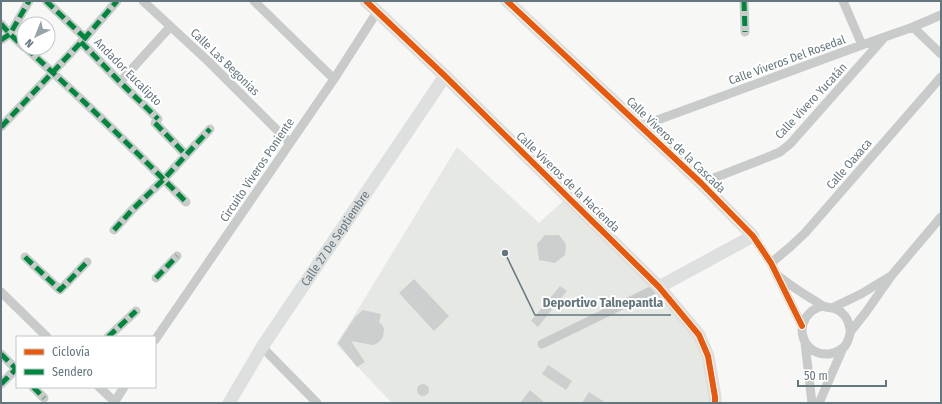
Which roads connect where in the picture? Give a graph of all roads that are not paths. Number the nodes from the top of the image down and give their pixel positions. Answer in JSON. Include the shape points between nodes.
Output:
{"nodes":[{"id":1,"x":29,"y":1,"type":"edge"},
{"id":2,"x":46,"y":1,"type":"edge"},
{"id":3,"x":117,"y":1,"type":"edge"},
{"id":4,"x":143,"y":1,"type":"edge"},
{"id":5,"x":254,"y":1,"type":"edge"},
{"id":6,"x":366,"y":1,"type":"edge"},
{"id":7,"x":507,"y":1,"type":"edge"},
{"id":8,"x":744,"y":1,"type":"edge"},
{"id":9,"x":843,"y":1,"type":"edge"},
{"id":10,"x":377,"y":12,"type":"junction"},
{"id":11,"x":941,"y":15,"type":"edge"},
{"id":12,"x":1,"y":24,"type":"edge"},
{"id":13,"x":170,"y":26,"type":"junction"},
{"id":14,"x":913,"y":27,"type":"junction"},
{"id":15,"x":745,"y":32,"type":"dead end"},
{"id":16,"x":10,"y":34,"type":"junction"},
{"id":17,"x":885,"y":38,"type":"junction"},
{"id":18,"x":16,"y":39,"type":"edge"},
{"id":19,"x":1,"y":40,"type":"edge"},
{"id":20,"x":83,"y":40,"type":"junction"},
{"id":21,"x":862,"y":45,"type":"junction"},
{"id":22,"x":941,"y":54,"type":"edge"},
{"id":23,"x":35,"y":56,"type":"edge"},
{"id":24,"x":53,"y":72,"type":"junction"},
{"id":25,"x":445,"y":76,"type":"junction"},
{"id":26,"x":941,"y":77,"type":"edge"},
{"id":27,"x":334,"y":79,"type":"junction"},
{"id":28,"x":120,"y":82,"type":"junction"},
{"id":29,"x":641,"y":126,"type":"junction"},
{"id":30,"x":1,"y":127,"type":"edge"},
{"id":31,"x":210,"y":129,"type":"dead end"},
{"id":32,"x":290,"y":142,"type":"junction"},
{"id":33,"x":186,"y":155,"type":"junction"},
{"id":34,"x":164,"y":179,"type":"junction"},
{"id":35,"x":701,"y":183,"type":"junction"},
{"id":36,"x":186,"y":202,"type":"dead end"},
{"id":37,"x":941,"y":217,"type":"edge"},
{"id":38,"x":114,"y":230,"type":"dead end"},
{"id":39,"x":753,"y":236,"type":"junction"},
{"id":40,"x":177,"y":256,"type":"dead end"},
{"id":41,"x":25,"y":257,"type":"dead end"},
{"id":42,"x":87,"y":262,"type":"dead end"},
{"id":43,"x":772,"y":262,"type":"junction"},
{"id":44,"x":777,"y":275,"type":"junction"},
{"id":45,"x":892,"y":275,"type":"junction"},
{"id":46,"x":156,"y":278,"type":"dead end"},
{"id":47,"x":659,"y":287,"type":"junction"},
{"id":48,"x":1,"y":292,"type":"edge"},
{"id":49,"x":823,"y":306,"type":"junction"},
{"id":50,"x":834,"y":307,"type":"junction"},
{"id":51,"x":136,"y":312,"type":"dead end"},
{"id":52,"x":802,"y":326,"type":"junction"},
{"id":53,"x":851,"y":331,"type":"junction"},
{"id":54,"x":46,"y":336,"type":"edge"},
{"id":55,"x":109,"y":336,"type":"edge"},
{"id":56,"x":156,"y":339,"type":"edge"},
{"id":57,"x":805,"y":343,"type":"junction"},
{"id":58,"x":542,"y":344,"type":"dead end"},
{"id":59,"x":262,"y":346,"type":"junction"},
{"id":60,"x":843,"y":348,"type":"junction"},
{"id":61,"x":1,"y":354,"type":"edge"},
{"id":62,"x":16,"y":370,"type":"edge"},
{"id":63,"x":1,"y":384,"type":"edge"},
{"id":64,"x":34,"y":388,"type":"edge"},
{"id":65,"x":100,"y":388,"type":"edge"},
{"id":66,"x":123,"y":388,"type":"edge"},
{"id":67,"x":44,"y":398,"type":"dead end"},
{"id":68,"x":114,"y":402,"type":"edge"},
{"id":69,"x":229,"y":403,"type":"edge"},
{"id":70,"x":316,"y":403,"type":"edge"},
{"id":71,"x":715,"y":403,"type":"edge"},
{"id":72,"x":812,"y":403,"type":"edge"},
{"id":73,"x":819,"y":403,"type":"edge"}],
"edges":[{"from":1,"to":16,"type":"street"},
{"from":2,"to":20,"type":"street","name":"Andador Eucalipto"},
{"from":3,"to":20,"type":"street"},
{"from":4,"to":13,"type":"street","name":"Calle Las Begonias"},
{"from":5,"to":27,"type":"street"},
{"from":6,"to":10,"type":"street","name":"Calle Viveros de la Hacienda"},
{"from":7,"to":29,"type":"street","name":"Calle Viveros de la Cascada"},
{"from":8,"to":15,"type":"street"},
{"from":9,"to":21,"type":"street"},
{"from":10,"to":25,"type":"street","name":"Calle Viveros de la Hacienda"},
{"from":10,"to":27,"type":"street","name":"Circuito Viveros Poniente"},
{"from":11,"to":14,"type":"street","name":"Calle Viveros Del Rosedal"},
{"from":12,"to":16,"type":"street"},
{"from":13,"to":28,"type":"street"},
{"from":13,"to":32,"type":"street","name":"Calle Las Begonias"},
{"from":14,"to":17,"type":"street","name":"Calle Viveros Del Rosedal"},
{"from":14,"to":22,"type":"street"},
{"from":16,"to":18,"type":"street"},
{"from":16,"to":19,"type":"street"},
{"from":17,"to":21,"type":"street","name":"Calle Viveros Del Rosedal"},
{"from":17,"to":35,"type":"street","name":"Calle Vivero Yucatán","via":[[780,152]]},
{"from":20,"to":24,"type":"street"},
{"from":20,"to":28,"type":"street","name":"Andador Eucalipto"},
{"from":21,"to":29,"type":"street","name":"Calle Viveros Del Rosedal"},
{"from":23,"to":24,"type":"street"},
{"from":24,"to":30,"type":"street"},
{"from":24,"to":34,"type":"street"},
{"from":25,"to":47,"type":"street","name":"Calle Viveros de la Hacienda"},
{"from":25,"to":59,"type":"street","name":"Calle 27 De Septiembre"},
{"from":26,"to":43,"type":"street","name":"Calle Oaxaca","via":[[805,233]]},
{"from":27,"to":32,"type":"street","name":"Circuito Viveros Poniente"},
{"from":28,"to":33,"type":"street","name":"Andador Eucalipto"},
{"from":29,"to":35,"type":"street","name":"Calle Viveros de la Cascada"},
{"from":31,"to":33,"type":"street"},
{"from":32,"to":56,"type":"street","name":"Circuito Viveros Poniente"},
{"from":33,"to":34,"type":"street"},
{"from":34,"to":36,"type":"street"},
{"from":34,"to":38,"type":"street"},
{"from":35,"to":39,"type":"street","name":"Calle Viveros de la Cascada"},
{"from":37,"to":45,"type":"street"},
{"from":39,"to":43,"type":"street","name":"Calle Viveros de la Cascada"},
{"from":39,"to":47,"type":"street"},
{"from":40,"to":46,"type":"street"},
{"from":41,"to":42,"type":"street","via":[[60,290]]},
{"from":43,"to":44,"type":"street","name":"Calle Viveros de la Cascada"},
{"from":44,"to":49,"type":"street"},
{"from":44,"to":52,"type":"street","name":"Calle Viveros de la Cascada"},
{"from":45,"to":50,"type":"street"},
{"from":45,"to":53,"type":"street"},
{"from":47,"to":58,"type":"street"},
{"from":47,"to":71,"type":"street","name":"Calle Viveros de la Hacienda","via":[[699,335],[708,356]]},
{"from":48,"to":54,"type":"street"},
{"from":49,"to":50,"type":"street"},
{"from":49,"to":52,"type":"street","via":[[808,315]]},
{"from":50,"to":53,"type":"street","via":[[849,321]]},
{"from":51,"to":55,"type":"street"},
{"from":52,"to":57,"type":"street"},
{"from":53,"to":60,"type":"street"},
{"from":57,"to":60,"type":"street","via":[[813,351],[823,354],[834,354]]},
{"from":57,"to":72,"type":"street"},
{"from":59,"to":69,"type":"street","name":"Calle 27 De Septiembre"},
{"from":59,"to":70,"type":"street"},
{"from":60,"to":73,"type":"street"},
{"from":61,"to":62,"type":"street"},
{"from":62,"to":63,"type":"street"},
{"from":64,"to":67,"type":"street"},
{"from":65,"to":68,"type":"street"},
{"from":66,"to":68,"type":"street"}]}
